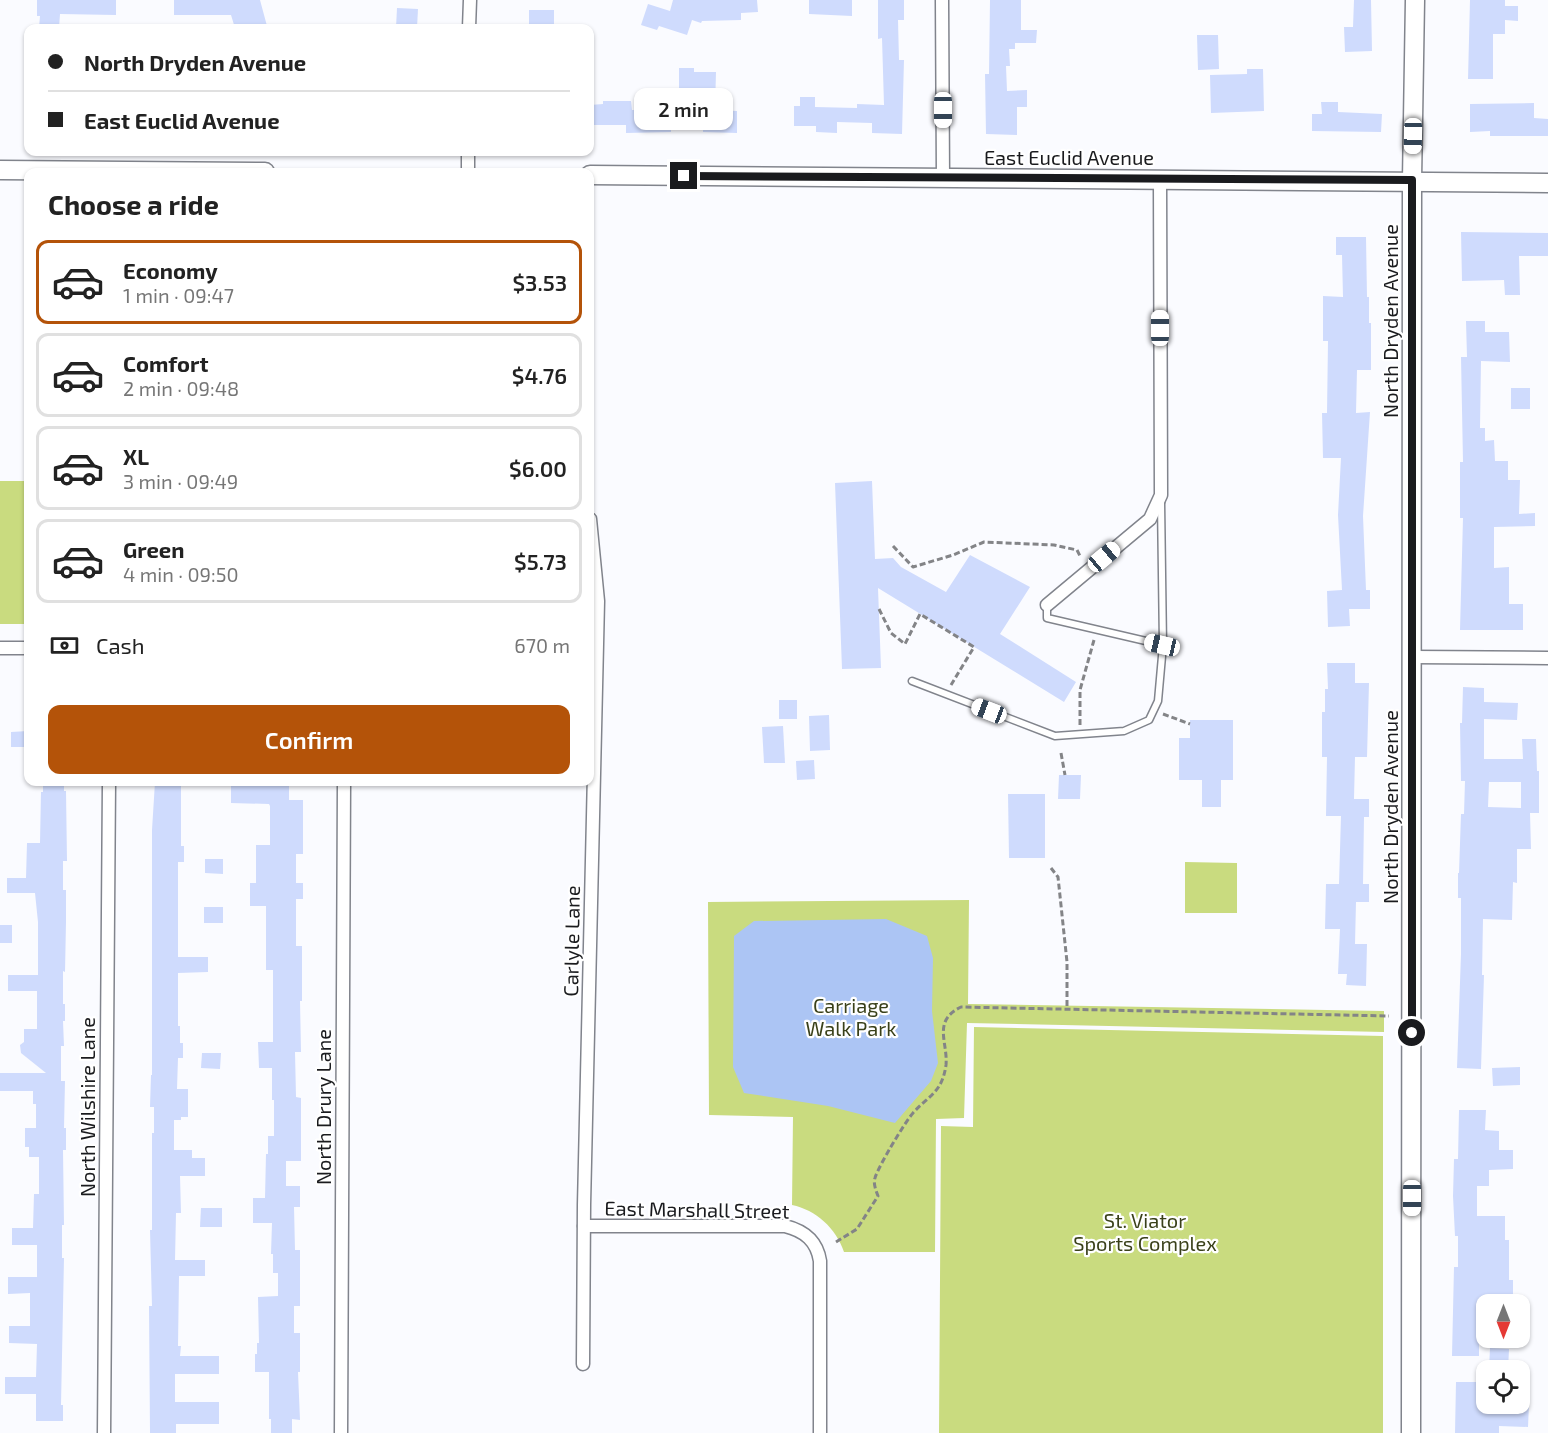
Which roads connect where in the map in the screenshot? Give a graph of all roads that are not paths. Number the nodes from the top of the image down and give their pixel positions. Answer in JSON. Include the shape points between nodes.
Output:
{"nodes":[{"id":1,"x":470,"y":0,"type":"edge"},
{"id":2,"x":942,"y":0,"type":"edge"},
{"id":3,"x":1415,"y":0,"type":"edge"},
{"id":4,"x":469,"y":24,"type":"edge"},
{"id":5,"x":0,"y":170,"type":"edge"},
{"id":6,"x":24,"y":170,"type":"edge"},
{"id":7,"x":594,"y":175,"type":"edge"},
{"id":8,"x":943,"y":178,"type":"junction"},
{"id":9,"x":1160,"y":180,"type":"junction"},
{"id":10,"x":1412,"y":180,"type":"junction"},
{"id":11,"x":1548,"y":183,"type":"edge"},
{"id":12,"x":1161,"y":495,"type":"junction"},
{"id":13,"x":594,"y":560,"type":"edge"},
{"id":14,"x":1047,"y":605,"type":"joint"},
{"id":15,"x":1162,"y":645,"type":"junction"},
{"id":16,"x":0,"y":648,"type":"edge"},
{"id":17,"x":24,"y":648,"type":"edge"},
{"id":18,"x":1413,"y":657,"type":"junction"},
{"id":19,"x":1548,"y":658,"type":"edge"},
{"id":20,"x":912,"y":681,"type":"dead end"},
{"id":21,"x":594,"y":780,"type":"edge"},
{"id":22,"x":109,"y":786,"type":"edge"},
{"id":23,"x":344,"y":786,"type":"edge"},
{"id":24,"x":594,"y":786,"type":"edge"},
{"id":25,"x":584,"y":1226,"type":"junction"},
{"id":26,"x":583,"y":1364,"type":"dead end"},
{"id":27,"x":104,"y":1433,"type":"edge"},
{"id":28,"x":341,"y":1433,"type":"edge"},
{"id":29,"x":820,"y":1433,"type":"edge"},
{"id":30,"x":1411,"y":1433,"type":"edge"}],
"edges":[{"from":1,"to":4,"type":"street"},
{"from":2,"to":8,"type":"street"},
{"from":3,"to":10,"type":"street","name":"North Dryden Avenue"},
{"from":5,"to":6,"type":"street"},
{"from":7,"to":8,"type":"street","name":"East Euclid Avenue"},
{"from":8,"to":9,"type":"street","name":"East Euclid Avenue"},
{"from":9,"to":10,"type":"street","name":"East Euclid Avenue"},
{"from":9,"to":12,"type":"street"},
{"from":10,"to":11,"type":"street","name":"East Euclid Avenue"},
{"from":10,"to":18,"type":"street","name":"North Dryden Avenue"},
{"from":12,"to":14,"type":"street","via":[[1150,519]]},
{"from":12,"to":15,"type":"lane"},
{"from":13,"to":21,"type":"street","name":"Carlyle Lane","via":[[598,601]]},
{"from":14,"to":15,"type":"lane","via":[[1047,618]]},
{"from":15,"to":20,"type":"lane","via":[[1158,701],[1149,720],[1124,731],[1055,736]]},
{"from":16,"to":17,"type":"street"},
{"from":18,"to":19,"type":"street"},
{"from":18,"to":30,"type":"street","name":"North Dryden Avenue"},
{"from":22,"to":27,"type":"street","name":"North Wilshire Lane"},
{"from":23,"to":28,"type":"street","name":"North Drury Lane"},
{"from":24,"to":25,"type":"street","name":"Carlyle Lane"},
{"from":25,"to":26,"type":"street","name":"Carlyle Lane"},
{"from":25,"to":29,"type":"street","name":"East Marshall Street","via":[[785,1226],[808,1236],[820,1261]]}]}
